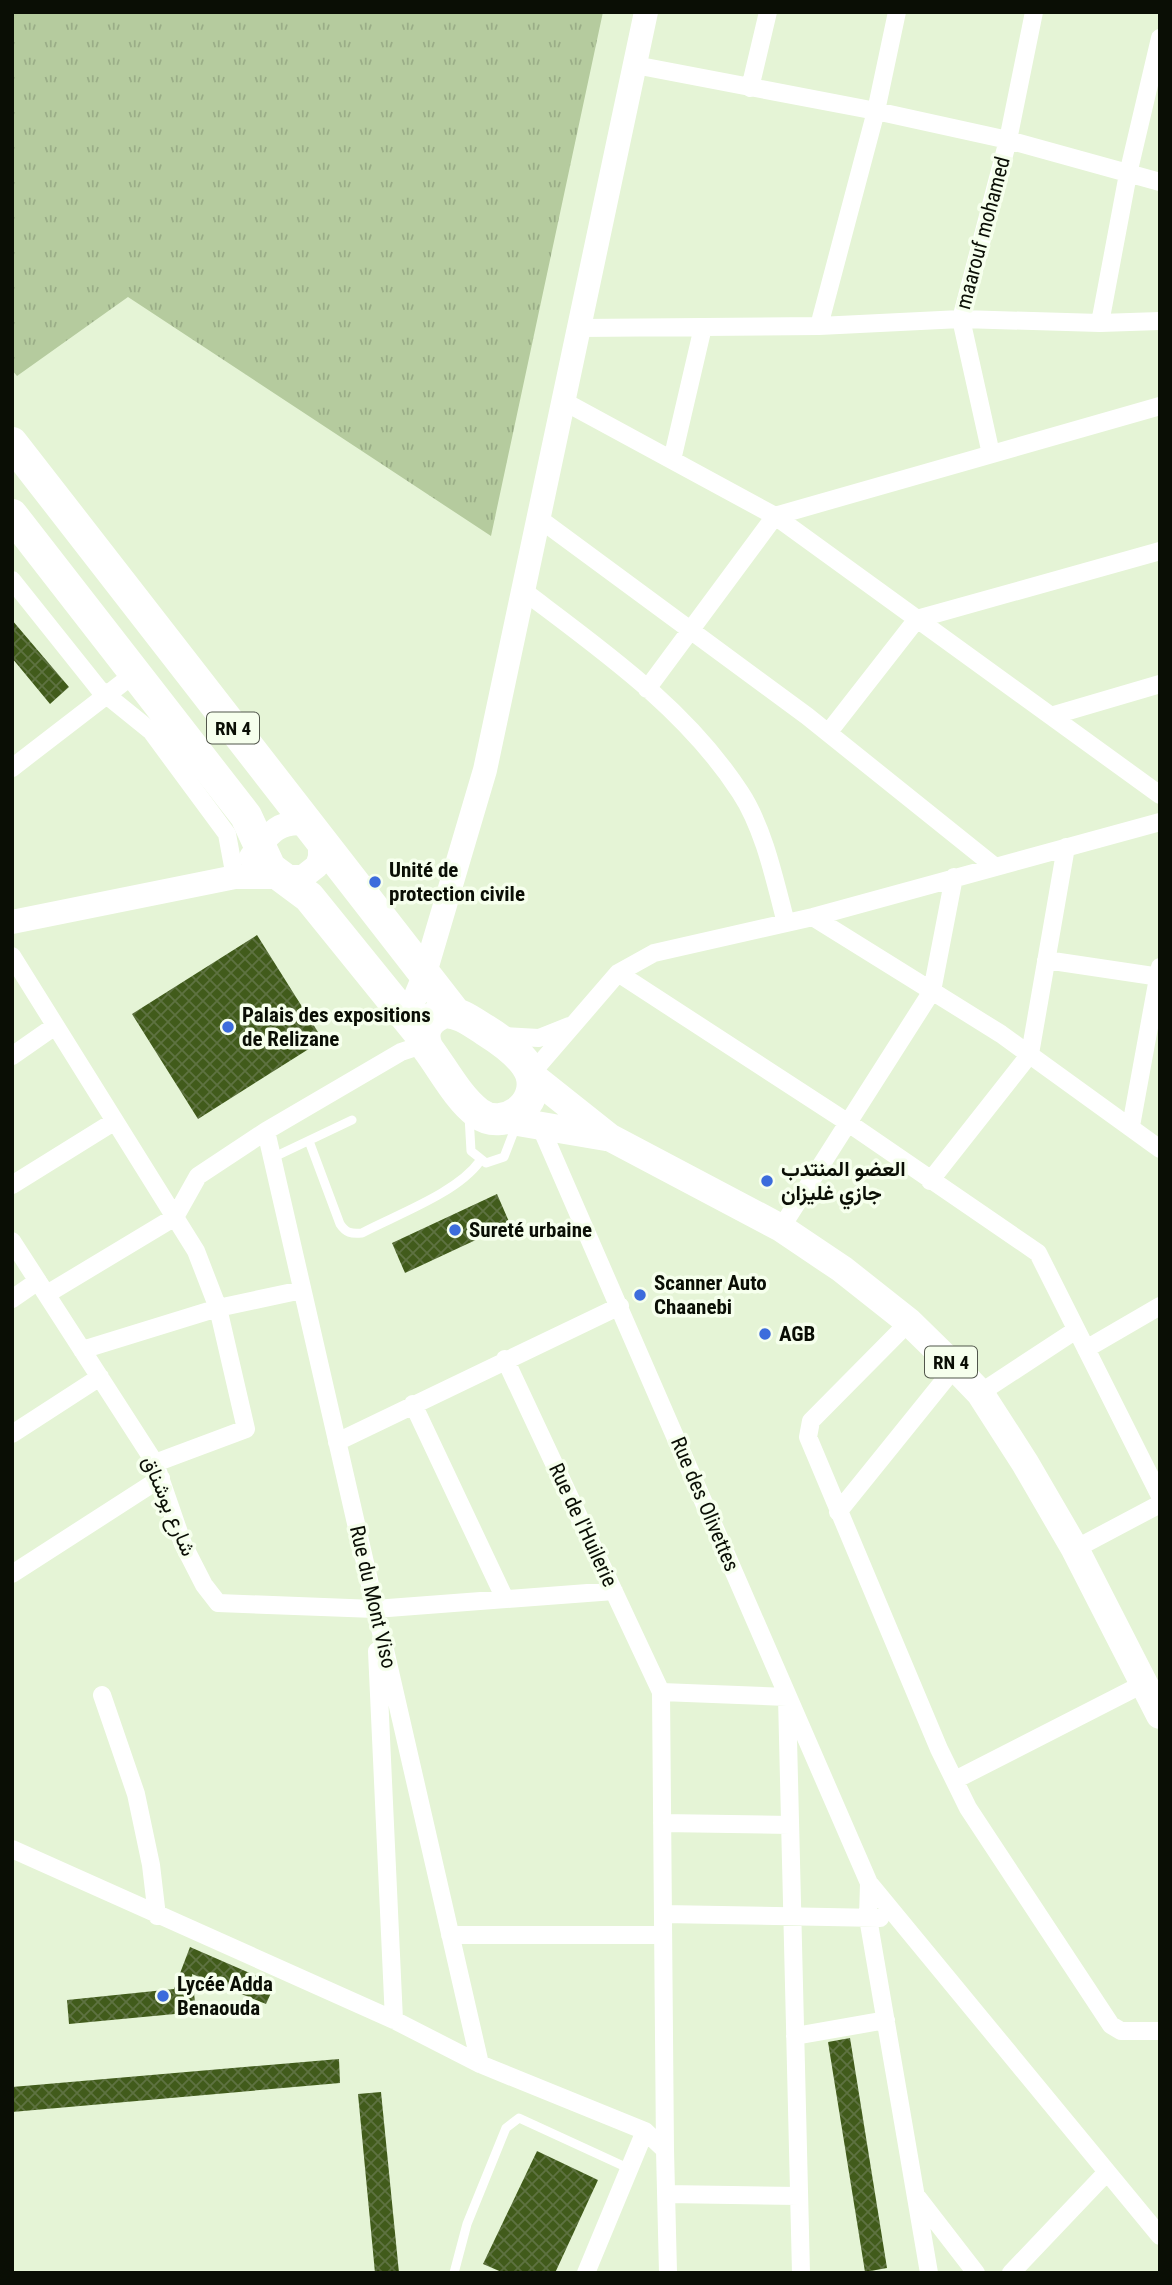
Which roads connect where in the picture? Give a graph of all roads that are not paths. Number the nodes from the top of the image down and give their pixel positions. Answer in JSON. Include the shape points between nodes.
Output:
{"nodes":[{"id":1,"x":646,"y":12,"type":"edge"},
{"id":2,"x":768,"y":12,"type":"edge"},
{"id":3,"x":897,"y":12,"type":"edge"},
{"id":4,"x":1034,"y":12,"type":"edge"},
{"id":5,"x":1160,"y":38,"type":"edge"},
{"id":6,"x":635,"y":65,"type":"junction"},
{"id":7,"x":750,"y":88,"type":"junction"},
{"id":8,"x":876,"y":111,"type":"junction"},
{"id":9,"x":1008,"y":140,"type":"junction"},
{"id":10,"x":1128,"y":174,"type":"junction"},
{"id":11,"x":1160,"y":182,"type":"edge"},
{"id":12,"x":961,"y":319,"type":"junction"},
{"id":13,"x":1160,"y":321,"type":"edge"},
{"id":14,"x":1100,"y":323,"type":"junction"},
{"id":15,"x":819,"y":326,"type":"junction"},
{"id":16,"x":703,"y":327,"type":"junction"},
{"id":17,"x":579,"y":328,"type":"junction"},
{"id":18,"x":565,"y":402,"type":"junction"},
{"id":19,"x":1160,"y":407,"type":"edge"},
{"id":20,"x":12,"y":443,"type":"edge"},
{"id":21,"x":991,"y":454,"type":"junction"},
{"id":22,"x":672,"y":460,"type":"junction"},
{"id":23,"x":12,"y":515,"type":"edge"},
{"id":24,"x":775,"y":516,"type":"junction"},
{"id":25,"x":541,"y":520,"type":"junction"},
{"id":26,"x":1160,"y":551,"type":"edge"},
{"id":27,"x":12,"y":580,"type":"edge"},
{"id":28,"x":525,"y":592,"type":"junction"},
{"id":29,"x":917,"y":619,"type":"junction"},
{"id":30,"x":691,"y":630,"type":"junction"},
{"id":31,"x":134,"y":674,"type":"junction"},
{"id":32,"x":1160,"y":684,"type":"edge"},
{"id":33,"x":647,"y":689,"type":"junction"},
{"id":34,"x":106,"y":696,"type":"junction"},
{"id":35,"x":1051,"y":716,"type":"junction"},
{"id":36,"x":228,"y":722,"type":"junction"},
{"id":37,"x":828,"y":733,"type":"junction"},
{"id":38,"x":184,"y":757,"type":"junction"},
{"id":39,"x":12,"y":768,"type":"edge"},
{"id":40,"x":1160,"y":795,"type":"edge"},
{"id":41,"x":1160,"y":822,"type":"edge"},
{"id":42,"x":314,"y":832,"type":"junction"},
{"id":43,"x":1066,"y":846,"type":"junction"},
{"id":44,"x":259,"y":847,"type":"junction"},
{"id":45,"x":994,"y":866,"type":"junction"},
{"id":46,"x":235,"y":877,"type":"junction"},
{"id":47,"x":954,"y":877,"type":"junction"},
{"id":48,"x":283,"y":879,"type":"junction"},
{"id":49,"x":813,"y":917,"type":"junction"},
{"id":50,"x":12,"y":922,"type":"edge"},
{"id":51,"x":786,"y":923,"type":"junction"},
{"id":52,"x":12,"y":956,"type":"edge"},
{"id":53,"x":1046,"y":960,"type":"junction"},
{"id":54,"x":618,"y":973,"type":"junction"},
{"id":55,"x":1159,"y":973,"type":"edge"},
{"id":56,"x":424,"y":976,"type":"junction"},
{"id":57,"x":932,"y":991,"type":"junction"},
{"id":58,"x":455,"y":1013,"type":"junction"},
{"id":59,"x":572,"y":1025,"type":"junction"},
{"id":60,"x":55,"y":1026,"type":"junction"},
{"id":61,"x":419,"y":1033,"type":"junction"},
{"id":62,"x":493,"y":1035,"type":"junction"},
{"id":63,"x":1030,"y":1054,"type":"junction"},
{"id":64,"x":12,"y":1056,"type":"edge"},
{"id":65,"x":468,"y":1103,"type":"junction"},
{"id":66,"x":524,"y":1103,"type":"junction"},
{"id":67,"x":352,"y":1120,"type":"dead end"},
{"id":68,"x":115,"y":1121,"type":"junction"},
{"id":69,"x":847,"y":1122,"type":"junction"},
{"id":70,"x":1131,"y":1126,"type":"junction"},
{"id":71,"x":266,"y":1131,"type":"junction"},
{"id":72,"x":609,"y":1137,"type":"junction"},
{"id":73,"x":309,"y":1141,"type":"junction"},
{"id":74,"x":1160,"y":1149,"type":"edge"},
{"id":75,"x":272,"y":1158,"type":"junction"},
{"id":76,"x":480,"y":1161,"type":"junction"},
{"id":77,"x":930,"y":1181,"type":"junction"},
{"id":78,"x":12,"y":1185,"type":"edge"},
{"id":79,"x":175,"y":1217,"type":"junction"},
{"id":80,"x":781,"y":1228,"type":"junction"},
{"id":81,"x":12,"y":1241,"type":"edge"},
{"id":82,"x":42,"y":1288,"type":"junction"},
{"id":83,"x":302,"y":1290,"type":"junction"},
{"id":84,"x":12,"y":1299,"type":"edge"},
{"id":85,"x":620,"y":1306,"type":"junction"},
{"id":86,"x":1160,"y":1307,"type":"edge"},
{"id":87,"x":218,"y":1308,"type":"junction"},
{"id":88,"x":909,"y":1322,"type":"junction"},
{"id":89,"x":1076,"y":1330,"type":"junction"},
{"id":90,"x":1086,"y":1349,"type":"junction"},
{"id":91,"x":82,"y":1350,"type":"junction"},
{"id":92,"x":505,"y":1359,"type":"junction"},
{"id":93,"x":956,"y":1367,"type":"junction"},
{"id":94,"x":100,"y":1377,"type":"junction"},
{"id":95,"x":980,"y":1394,"type":"junction"},
{"id":96,"x":413,"y":1404,"type":"junction"},
{"id":97,"x":12,"y":1434,"type":"edge"},
{"id":98,"x":337,"y":1442,"type":"junction"},
{"id":99,"x":158,"y":1471,"type":"junction"},
{"id":100,"x":1160,"y":1496,"type":"edge"},
{"id":101,"x":1160,"y":1504,"type":"edge"},
{"id":102,"x":838,"y":1512,"type":"junction"},
{"id":103,"x":1075,"y":1549,"type":"junction"},
{"id":104,"x":12,"y":1574,"type":"edge"},
{"id":105,"x":614,"y":1591,"type":"junction"},
{"id":106,"x":505,"y":1600,"type":"junction"},
{"id":107,"x":375,"y":1609,"type":"junction"},
{"id":108,"x":1143,"y":1684,"type":"junction"},
{"id":109,"x":661,"y":1692,"type":"junction"},
{"id":110,"x":102,"y":1695,"type":"dead end"},
{"id":111,"x":788,"y":1697,"type":"junction"},
{"id":112,"x":1160,"y":1715,"type":"edge"},
{"id":113,"x":955,"y":1780,"type":"junction"},
{"id":114,"x":662,"y":1823,"type":"junction"},
{"id":115,"x":790,"y":1825,"type":"junction"},
{"id":116,"x":12,"y":1849,"type":"edge"},
{"id":117,"x":869,"y":1883,"type":"junction"},
{"id":118,"x":663,"y":1914,"type":"junction"},
{"id":119,"x":157,"y":1916,"type":"junction"},
{"id":120,"x":792,"y":1916,"type":"junction"},
{"id":121,"x":868,"y":1917,"type":"junction"},
{"id":122,"x":897,"y":1918,"type":"junction"},
{"id":123,"x":450,"y":1935,"type":"junction"},
{"id":124,"x":663,"y":1935,"type":"junction"},
{"id":125,"x":394,"y":2020,"type":"junction"},
{"id":126,"x":886,"y":2021,"type":"junction"},
{"id":127,"x":1160,"y":2031,"type":"edge"},
{"id":128,"x":795,"y":2036,"type":"junction"},
{"id":129,"x":480,"y":2064,"type":"junction"},
{"id":130,"x":645,"y":2132,"type":"junction"},
{"id":131,"x":665,"y":2150,"type":"junction"},
{"id":132,"x":631,"y":2170,"type":"junction"},
{"id":133,"x":1107,"y":2172,"type":"junction"},
{"id":134,"x":666,"y":2194,"type":"junction"},
{"id":135,"x":916,"y":2195,"type":"junction"},
{"id":136,"x":799,"y":2196,"type":"junction"},
{"id":137,"x":1160,"y":2236,"type":"edge"},
{"id":138,"x":454,"y":2273,"type":"edge"},
{"id":139,"x":586,"y":2273,"type":"edge"},
{"id":140,"x":668,"y":2273,"type":"edge"},
{"id":141,"x":801,"y":2273,"type":"edge"},
{"id":142,"x":929,"y":2273,"type":"edge"},
{"id":143,"x":976,"y":2273,"type":"edge"},
{"id":144,"x":1011,"y":2273,"type":"edge"}],
"edges":[{"from":1,"to":6,"type":"street"},
{"from":2,"to":7,"type":"street"},
{"from":3,"to":8,"type":"street"},
{"from":4,"to":9,"type":"street","name":"maarouf mohamed"},
{"from":5,"to":10,"type":"street"},
{"from":6,"to":7,"type":"street"},
{"from":6,"to":17,"type":"street"},
{"from":7,"to":8,"type":"street"},
{"from":8,"to":9,"type":"street"},
{"from":8,"to":15,"type":"street"},
{"from":9,"to":10,"type":"street"},
{"from":9,"to":12,"type":"street","name":"maarouf mohamed"},
{"from":10,"to":11,"type":"street"},
{"from":10,"to":14,"type":"street"},
{"from":12,"to":14,"type":"street"},
{"from":12,"to":15,"type":"street"},
{"from":12,"to":21,"type":"street","name":"maarouf mohamed"},
{"from":13,"to":14,"type":"street"},
{"from":15,"to":16,"type":"street"},
{"from":16,"to":17,"type":"street"},
{"from":16,"to":22,"type":"street"},
{"from":17,"to":18,"type":"street"},
{"from":18,"to":22,"type":"street"},
{"from":18,"to":25,"type":"street"},
{"from":19,"to":21,"type":"street"},
{"from":20,"to":36,"type":"highway","number":"RN 4"},
{"from":21,"to":24,"type":"street"},
{"from":22,"to":24,"type":"street"},
{"from":23,"to":31,"type":"highway","number":"RN 4"},
{"from":24,"to":29,"type":"street"},
{"from":24,"to":30,"type":"street"},
{"from":25,"to":28,"type":"street"},
{"from":25,"to":30,"type":"street"},
{"from":26,"to":29,"type":"street"},
{"from":27,"to":34,"type":"street"},
{"from":28,"to":33,"type":"street"},
{"from":28,"to":56,"type":"street","via":[[485,770]]},
{"from":29,"to":35,"type":"street"},
{"from":29,"to":37,"type":"street"},
{"from":30,"to":33,"type":"street"},
{"from":30,"to":37,"type":"street"},
{"from":31,"to":34,"type":"street"},
{"from":31,"to":38,"type":"highway","number":"RN 4"},
{"from":32,"to":35,"type":"street"},
{"from":33,"to":51,"type":"street","via":[[693,730],[741,793],[770,861]]},
{"from":34,"to":38,"type":"street"},
{"from":34,"to":39,"type":"street"},
{"from":35,"to":40,"type":"street"},
{"from":36,"to":38,"type":"highway"},
{"from":36,"to":42,"type":"highway","number":"RN 4"},
{"from":37,"to":45,"type":"street"},
{"from":38,"to":44,"type":"highway","number":"RN 4","via":[[246,816]]},
{"from":38,"to":46,"type":"street","via":[[227,834]]},
{"from":41,"to":43,"type":"street"},
{"from":42,"to":44,"type":"street","via":[[288,822],[279,825]]},
{"from":42,"to":48,"type":"street","via":[[320,857],[311,872]]},
{"from":42,"to":56,"type":"highway","number":"RN 4"},
{"from":43,"to":45,"type":"street"},
{"from":43,"to":53,"type":"street"},
{"from":44,"to":46,"type":"street"},
{"from":44,"to":48,"type":"highway","number":"RN 4"},
{"from":45,"to":47,"type":"street"},
{"from":46,"to":48,"type":"street"},
{"from":46,"to":50,"type":"street"},
{"from":47,"to":49,"type":"street"},
{"from":47,"to":57,"type":"street"},
{"from":48,"to":61,"type":"highway","number":"RN 4","via":[[309,897]]},
{"from":49,"to":51,"type":"street"},
{"from":49,"to":57,"type":"street"},
{"from":51,"to":54,"type":"street","via":[[673,947]]},
{"from":52,"to":60,"type":"street"},
{"from":53,"to":55,"type":"street"},
{"from":53,"to":63,"type":"street"},
{"from":54,"to":59,"type":"street"},
{"from":54,"to":69,"type":"street"},
{"from":55,"to":70,"type":"street"},
{"from":56,"to":58,"type":"highway","number":"RN 4"},
{"from":56,"to":61,"type":"street"},
{"from":57,"to":63,"type":"street"},
{"from":57,"to":69,"type":"street"},
{"from":58,"to":61,"type":"highway","via":[[438,1014]]},
{"from":58,"to":62,"type":"highway"},
{"from":59,"to":62,"type":"street","via":[[539,1038]]},
{"from":59,"to":66,"type":"street"},
{"from":60,"to":64,"type":"street"},
{"from":60,"to":68,"type":"street"},
{"from":61,"to":65,"type":"highway"},
{"from":61,"to":71,"type":"street","via":[[408,1048]]},
{"from":62,"to":66,"type":"highway","via":[[519,1056]]},
{"from":63,"to":70,"type":"street"},
{"from":63,"to":77,"type":"street"},
{"from":65,"to":66,"type":"highway","via":[[482,1116]]},
{"from":65,"to":76,"type":"lane","via":[[470,1145]]},
{"from":66,"to":72,"type":"main road","number":"RN 4"},
{"from":66,"to":72,"type":"main road","number":"RN 4"},
{"from":66,"to":76,"type":"lane","via":[[504,1157],[492,1163]]},
{"from":66,"to":85,"type":"street","name":"Rue des Olivettes"},
{"from":67,"to":73,"type":"lane"},
{"from":68,"to":78,"type":"street"},
{"from":68,"to":79,"type":"street"},
{"from":69,"to":77,"type":"street"},
{"from":69,"to":80,"type":"street"},
{"from":70,"to":74,"type":"street"},
{"from":71,"to":75,"type":"street","name":"Rue du Mont Viso"},
{"from":71,"to":79,"type":"street","via":[[198,1177]]},
{"from":72,"to":80,"type":"main road","number":"RN 4"},
{"from":73,"to":75,"type":"lane"},
{"from":73,"to":76,"type":"lane","via":[[340,1224],[354,1234],[452,1186]]},
{"from":75,"to":83,"type":"street","name":"Rue du Mont Viso"},
{"from":77,"to":89,"type":"street","via":[[1038,1253]]},
{"from":79,"to":82,"type":"street"},
{"from":79,"to":87,"type":"street","via":[[196,1251]]},
{"from":80,"to":88,"type":"main road","number":"RN 4"},
{"from":81,"to":82,"type":"street","name":"شارع بوشناق"},
{"from":82,"to":84,"type":"street"},
{"from":82,"to":91,"type":"street","name":"شارع بوشناق"},
{"from":83,"to":87,"type":"street"},
{"from":83,"to":98,"type":"street","name":"Rue du Mont Viso"},
{"from":85,"to":92,"type":"street"},
{"from":85,"to":111,"type":"street","name":"Rue des Olivettes"},
{"from":86,"to":90,"type":"street"},
{"from":87,"to":91,"type":"street"},
{"from":87,"to":99,"type":"street","via":[[246,1429]]},
{"from":88,"to":93,"type":"main road","number":"RN 4"},
{"from":88,"to":102,"type":"street","via":[[807,1429]]},
{"from":89,"to":90,"type":"street"},
{"from":89,"to":95,"type":"street"},
{"from":90,"to":100,"type":"street"},
{"from":91,"to":94,"type":"street","name":"شارع بوشناق"},
{"from":92,"to":96,"type":"street"},
{"from":92,"to":105,"type":"street","name":"Rue de l'Huilerie"},
{"from":93,"to":95,"type":"main road","number":"RN 4"},
{"from":93,"to":102,"type":"street"},
{"from":94,"to":97,"type":"street"},
{"from":94,"to":99,"type":"street","name":"شارع بوشناق"},
{"from":95,"to":103,"type":"main road","number":"RN 4"},
{"from":96,"to":98,"type":"street"},
{"from":96,"to":106,"type":"street"},
{"from":98,"to":107,"type":"street","name":"Rue du Mont Viso"},
{"from":99,"to":104,"type":"street"},
{"from":99,"to":107,"type":"street","name":"شارع بوشناق","via":[[183,1544],[218,1603]]},
{"from":101,"to":103,"type":"street"},
{"from":102,"to":113,"type":"street"},
{"from":103,"to":108,"type":"main road","number":"RN 4"},
{"from":105,"to":106,"type":"street"},
{"from":105,"to":109,"type":"street","name":"Rue de l'Huilerie"},
{"from":106,"to":107,"type":"street"},
{"from":107,"to":123,"type":"street","name":"Rue du Mont Viso"},
{"from":107,"to":125,"type":"street"},
{"from":108,"to":112,"type":"main road","number":"RN 4"},
{"from":108,"to":113,"type":"street"},
{"from":109,"to":111,"type":"street"},
{"from":109,"to":114,"type":"street"},
{"from":110,"to":119,"type":"street","via":[[136,1794]]},
{"from":111,"to":115,"type":"street"},
{"from":111,"to":117,"type":"street","name":"Rue des Olivettes"},
{"from":113,"to":127,"type":"street","via":[[968,1808],[1111,2025],[1121,2031]]},
{"from":114,"to":115,"type":"street"},
{"from":114,"to":118,"type":"street"},
{"from":115,"to":120,"type":"street"},
{"from":116,"to":119,"type":"street"},
{"from":117,"to":121,"type":"street"},
{"from":117,"to":122,"type":"street"},
{"from":118,"to":120,"type":"street"},
{"from":118,"to":124,"type":"street"},
{"from":119,"to":125,"type":"street"},
{"from":120,"to":121,"type":"street"},
{"from":120,"to":128,"type":"street"},
{"from":121,"to":122,"type":"street"},
{"from":121,"to":126,"type":"street"},
{"from":122,"to":133,"type":"street"},
{"from":123,"to":124,"type":"street"},
{"from":123,"to":129,"type":"street","name":"Rue du Mont Viso"},
{"from":124,"to":131,"type":"street"},
{"from":125,"to":129,"type":"street"},
{"from":126,"to":128,"type":"street"},
{"from":126,"to":135,"type":"street"},
{"from":128,"to":136,"type":"street"},
{"from":129,"to":130,"type":"street"},
{"from":130,"to":131,"type":"street"},
{"from":130,"to":132,"type":"street"},
{"from":131,"to":134,"type":"street"},
{"from":132,"to":138,"type":"lane","via":[[519,2118],[506,2128],[467,2224]]},
{"from":132,"to":139,"type":"street"},
{"from":133,"to":137,"type":"street"},
{"from":133,"to":144,"type":"street"},
{"from":134,"to":136,"type":"street"},
{"from":134,"to":140,"type":"street"},
{"from":135,"to":142,"type":"street"},
{"from":135,"to":143,"type":"street"},
{"from":136,"to":141,"type":"street"}]}
